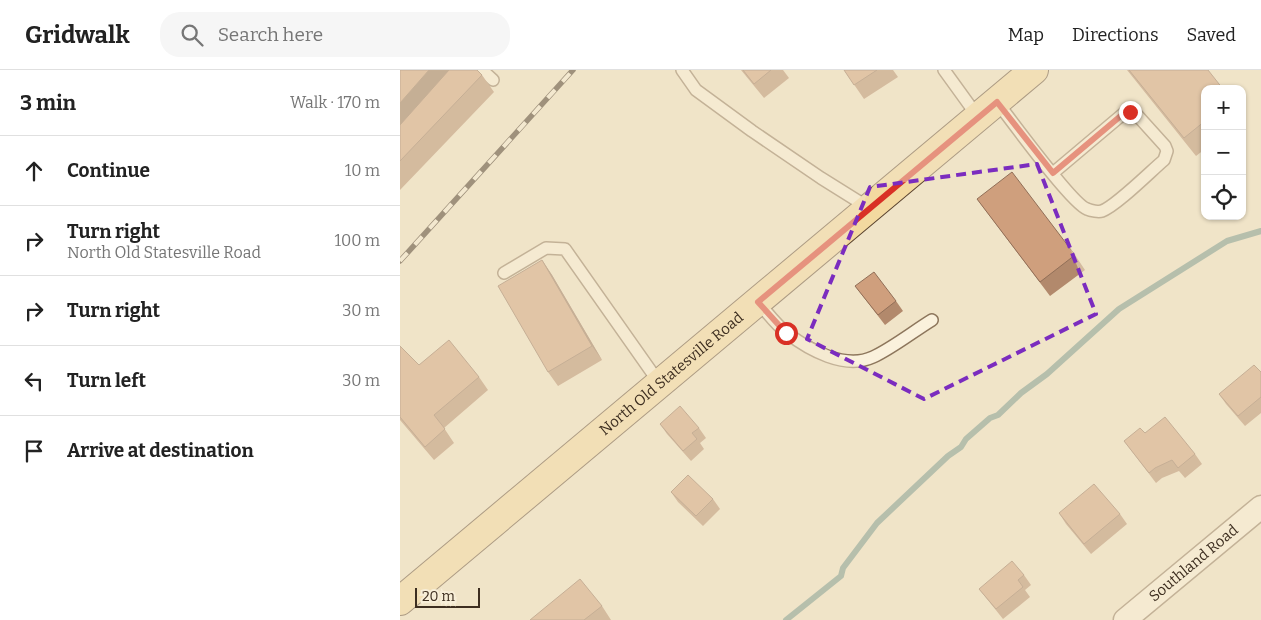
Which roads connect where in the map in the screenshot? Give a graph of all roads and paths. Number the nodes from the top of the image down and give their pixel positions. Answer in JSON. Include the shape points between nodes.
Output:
{"nodes":[{"id":1,"x":482,"y":70,"type":"edge"},
{"id":2,"x":682,"y":70,"type":"edge"},
{"id":3,"x":944,"y":70,"type":"edge"},
{"id":4,"x":1034,"y":70,"type":"edge"},
{"id":5,"x":493,"y":80,"type":"dead end"},
{"id":6,"x":987,"y":109,"type":"junction"},
{"id":7,"x":1053,"y":173,"type":"junction"},
{"id":8,"x":869,"y":208,"type":"junction"},
{"id":9,"x":504,"y":273,"type":"dead end"},
{"id":10,"x":758,"y":302,"type":"junction"},
{"id":11,"x":932,"y":320,"type":"dead end"},
{"id":12,"x":660,"y":384,"type":"junction"},
{"id":13,"x":1261,"y":507,"type":"edge"},
{"id":14,"x":400,"y":601,"type":"edge"},
{"id":15,"x":1125,"y":620,"type":"edge"}],
"edges":[{"from":1,"to":5,"type":"lane"},
{"from":2,"to":8,"type":"lane","via":[[696,90],[752,132]]},
{"from":3,"to":6,"type":"lane"},
{"from":4,"to":6,"type":"main road","name":"North Old Statesville Road"},
{"from":6,"to":7,"type":"lane"},
{"from":6,"to":8,"type":"main road","name":"North Old Statesville Road"},
{"from":7,"to":7,"type":"lane","via":[[1123,114],[1130,112],[1137,115],[1167,152],[1164,160],[1115,203],[1101,211],[1086,209]]},
{"from":8,"to":10,"type":"main road","name":"North Old Statesville Road"},
{"from":9,"to":12,"type":"lane","via":[[546,248],[565,249]]},
{"from":10,"to":11,"type":"lane","via":[[786,333],[839,360],[872,358]]},
{"from":10,"to":12,"type":"main road","name":"North Old Statesville Road"},
{"from":12,"to":14,"type":"main road","name":"North Old Statesville Road"},
{"from":13,"to":15,"type":"street","name":"Southland Road"}]}
